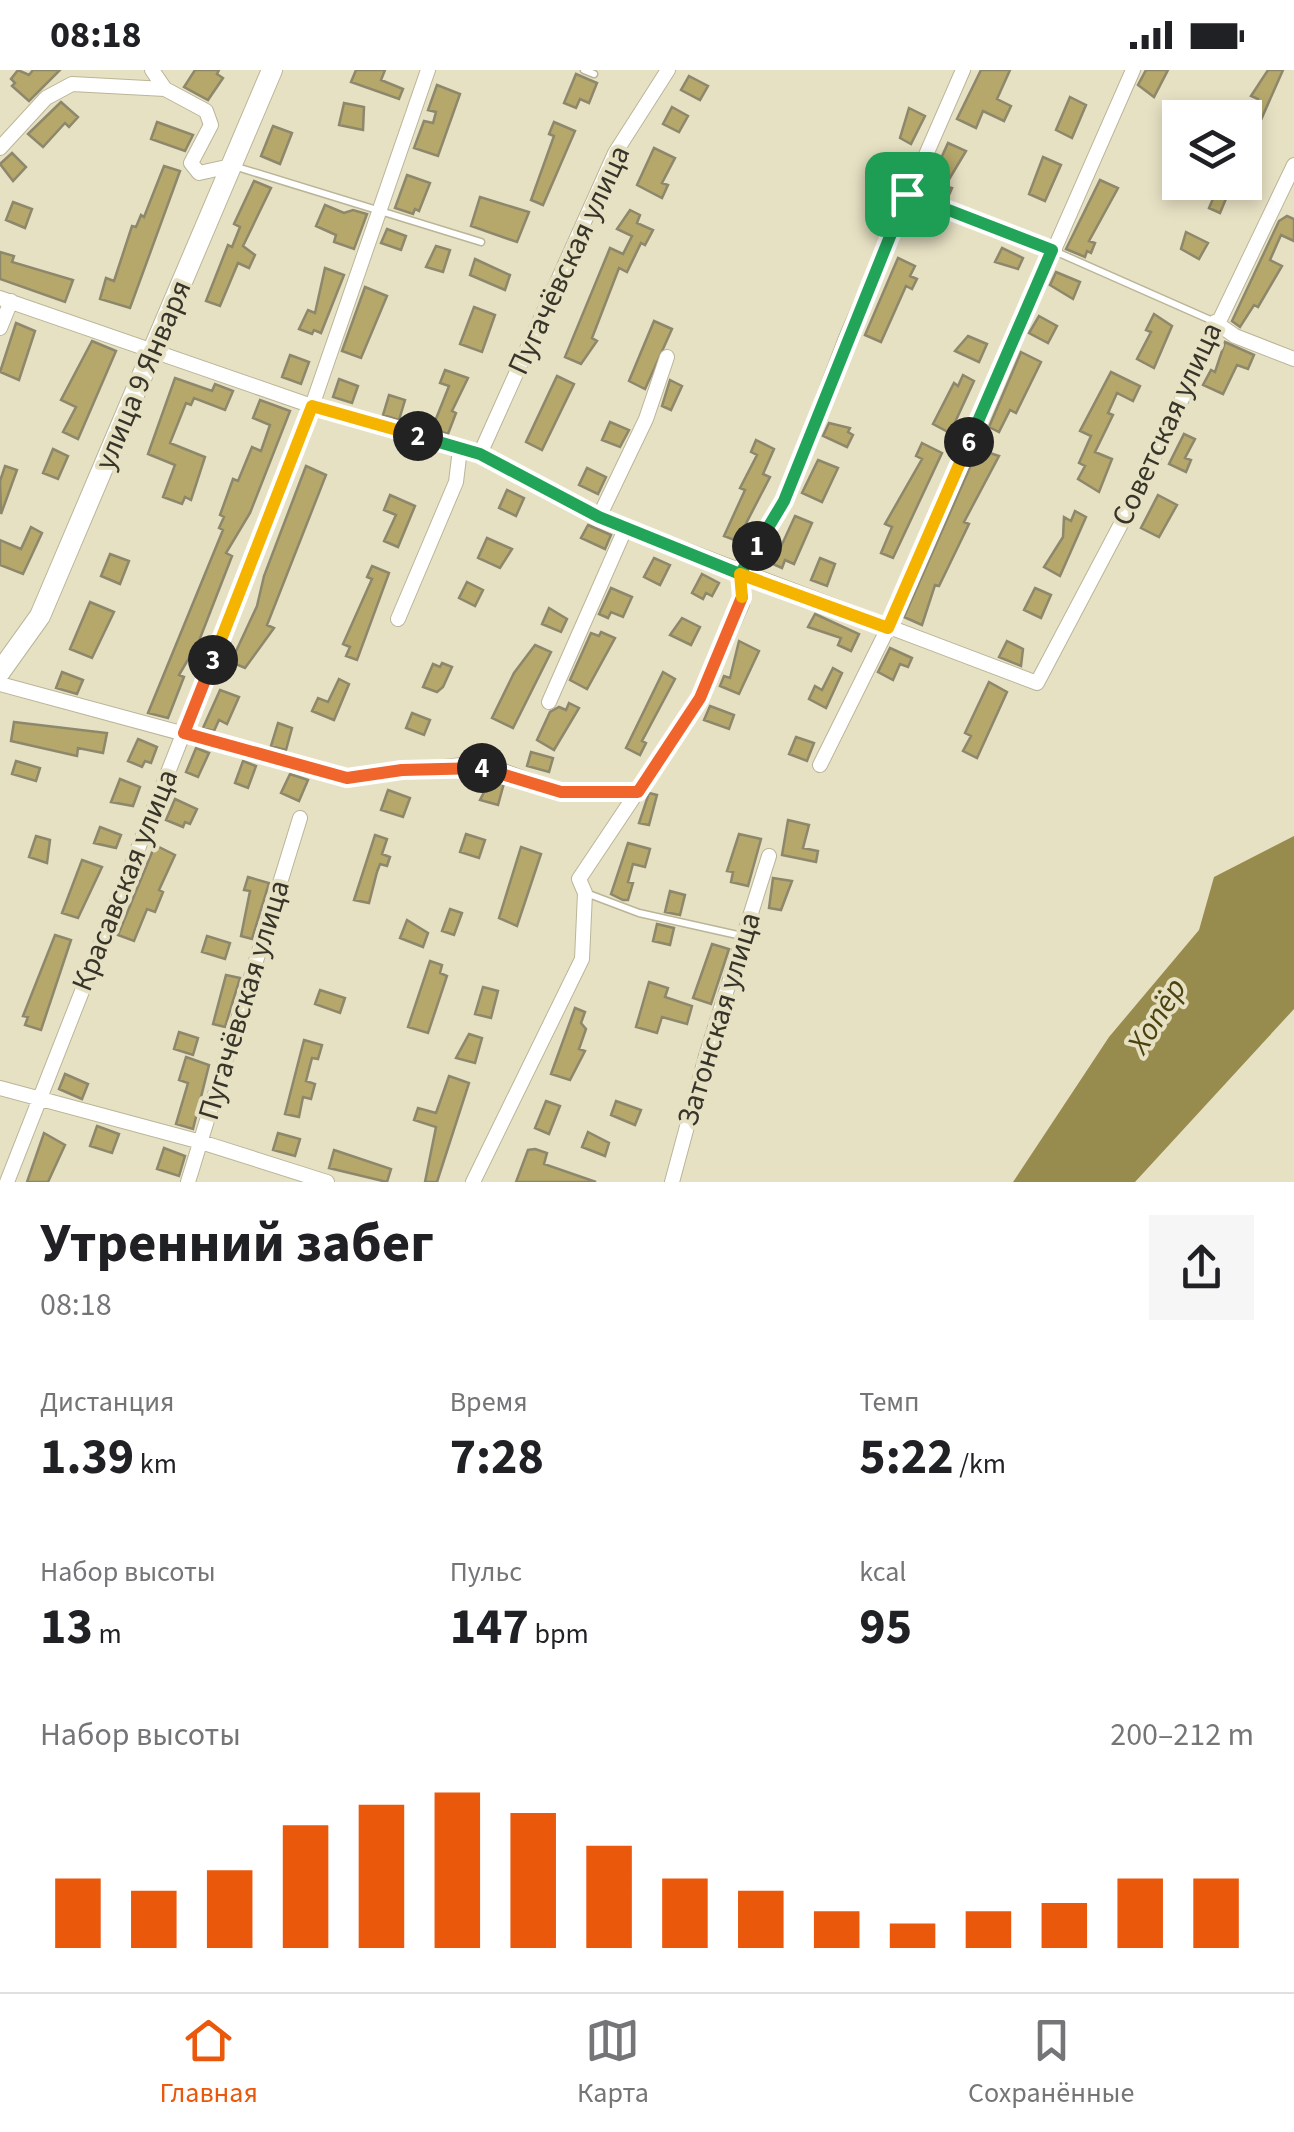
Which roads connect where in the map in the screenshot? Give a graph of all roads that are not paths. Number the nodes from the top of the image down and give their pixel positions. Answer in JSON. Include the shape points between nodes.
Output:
{"nodes":[{"id":1,"x":152,"y":70,"type":"edge"},
{"id":2,"x":272,"y":70,"type":"edge"},
{"id":3,"x":428,"y":70,"type":"edge"},
{"id":4,"x":584,"y":70,"type":"edge"},
{"id":5,"x":668,"y":70,"type":"edge"},
{"id":6,"x":963,"y":70,"type":"edge"},
{"id":7,"x":1133,"y":70,"type":"edge"},
{"id":8,"x":594,"y":74,"type":"dead end"},
{"id":9,"x":165,"y":89,"type":"junction"},
{"id":10,"x":0,"y":148,"type":"edge"},
{"id":11,"x":1294,"y":165,"type":"edge"},
{"id":12,"x":232,"y":166,"type":"junction"},
{"id":13,"x":907,"y":194,"type":"junction"},
{"id":14,"x":380,"y":213,"type":"junction"},
{"id":15,"x":481,"y":242,"type":"dead end"},
{"id":16,"x":1052,"y":250,"type":"junction"},
{"id":17,"x":6,"y":300,"type":"edge"},
{"id":18,"x":1215,"y":322,"type":"junction"},
{"id":19,"x":0,"y":328,"type":"edge"},
{"id":20,"x":154,"y":348,"type":"junction"},
{"id":21,"x":668,"y":357,"type":"dead end"},
{"id":22,"x":1294,"y":359,"type":"edge"},
{"id":23,"x":312,"y":406,"type":"junction"},
{"id":24,"x":460,"y":448,"type":"junction"},
{"id":25,"x":480,"y":454,"type":"junction"},
{"id":26,"x":599,"y":517,"type":"junction"},
{"id":27,"x":626,"y":527,"type":"junction"},
{"id":28,"x":740,"y":574,"type":"junction"},
{"id":29,"x":398,"y":619,"type":"dead end"},
{"id":30,"x":888,"y":628,"type":"junction"},
{"id":31,"x":0,"y":672,"type":"edge"},
{"id":32,"x":0,"y":684,"type":"edge"},
{"id":33,"x":548,"y":702,"type":"dead end"},
{"id":34,"x":184,"y":733,"type":"junction"},
{"id":35,"x":820,"y":764,"type":"dead end"},
{"id":36,"x":638,"y":792,"type":"junction"},
{"id":37,"x":300,"y":818,"type":"dead end"},
{"id":38,"x":769,"y":856,"type":"dead end"},
{"id":39,"x":585,"y":893,"type":"junction"},
{"id":40,"x":744,"y":936,"type":"junction"},
{"id":41,"x":0,"y":1088,"type":"edge"},
{"id":42,"x":36,"y":1100,"type":"junction"},
{"id":43,"x":201,"y":1142,"type":"junction"},
{"id":44,"x":7,"y":1182,"type":"edge"},
{"id":45,"x":188,"y":1182,"type":"edge"},
{"id":46,"x":327,"y":1182,"type":"edge"},
{"id":47,"x":474,"y":1182,"type":"edge"},
{"id":48,"x":672,"y":1182,"type":"edge"}],
"edges":[{"from":1,"to":9,"type":"street"},
{"from":2,"to":12,"type":"main road","name":"улица 9 Января"},
{"from":3,"to":14,"type":"street","name":"Красавская улица"},
{"from":4,"to":8,"type":"lane"},
{"from":5,"to":25,"type":"street","name":"Пугачёвская улица","via":[[615,152]]},
{"from":6,"to":13,"type":"street"},
{"from":7,"to":16,"type":"street"},
{"from":9,"to":10,"type":"street","via":[[72,84],[46,98]]},
{"from":9,"to":12,"type":"street","via":[[206,111],[210,125],[191,163],[199,173]]},
{"from":11,"to":18,"type":"street","name":"Советская улица"},
{"from":12,"to":14,"type":"lane"},
{"from":12,"to":20,"type":"main road","name":"улица 9 Января"},
{"from":13,"to":16,"type":"lane"},
{"from":13,"to":28,"type":"street","via":[[784,501]]},
{"from":14,"to":15,"type":"lane"},
{"from":14,"to":23,"type":"street","name":"Красавская улица"},
{"from":16,"to":18,"type":"lane"},
{"from":16,"to":30,"type":"street"},
{"from":17,"to":19,"type":"street"},
{"from":17,"to":20,"type":"street"},
{"from":18,"to":22,"type":"street"},
{"from":18,"to":30,"type":"street","name":"Советская улица","via":[[1037,682]]},
{"from":20,"to":23,"type":"street"},
{"from":20,"to":31,"type":"main road","name":"улица 9 Января","via":[[40,616]]},
{"from":21,"to":26,"type":"street"},
{"from":23,"to":24,"type":"street"},
{"from":23,"to":34,"type":"street","name":"Красавская улица"},
{"from":24,"to":25,"type":"street"},
{"from":24,"to":29,"type":"street","via":[[456,482]]},
{"from":25,"to":26,"type":"street"},
{"from":26,"to":27,"type":"street"},
{"from":27,"to":28,"type":"street"},
{"from":27,"to":33,"type":"street"},
{"from":28,"to":30,"type":"street"},
{"from":28,"to":36,"type":"street","via":[[742,604],[700,698]]},
{"from":30,"to":35,"type":"street"},
{"from":32,"to":34,"type":"street"},
{"from":34,"to":36,"type":"street","via":[[347,778],[462,766],[498,769],[561,792]]},
{"from":34,"to":42,"type":"street","name":"Красавская улица"},
{"from":36,"to":39,"type":"street","via":[[578,878]]},
{"from":37,"to":43,"type":"street","name":"Пугачёвская улица"},
{"from":38,"to":40,"type":"street","name":"Затонская улица"},
{"from":39,"to":40,"type":"lane","via":[[639,914]]},
{"from":39,"to":47,"type":"street","via":[[582,959]]},
{"from":40,"to":48,"type":"street","name":"Затонская улица"},
{"from":41,"to":42,"type":"street"},
{"from":42,"to":43,"type":"street"},
{"from":42,"to":44,"type":"street","name":"Красавская улица"},
{"from":43,"to":45,"type":"street","name":"Пугачёвская улица"},
{"from":43,"to":46,"type":"street"}]}
